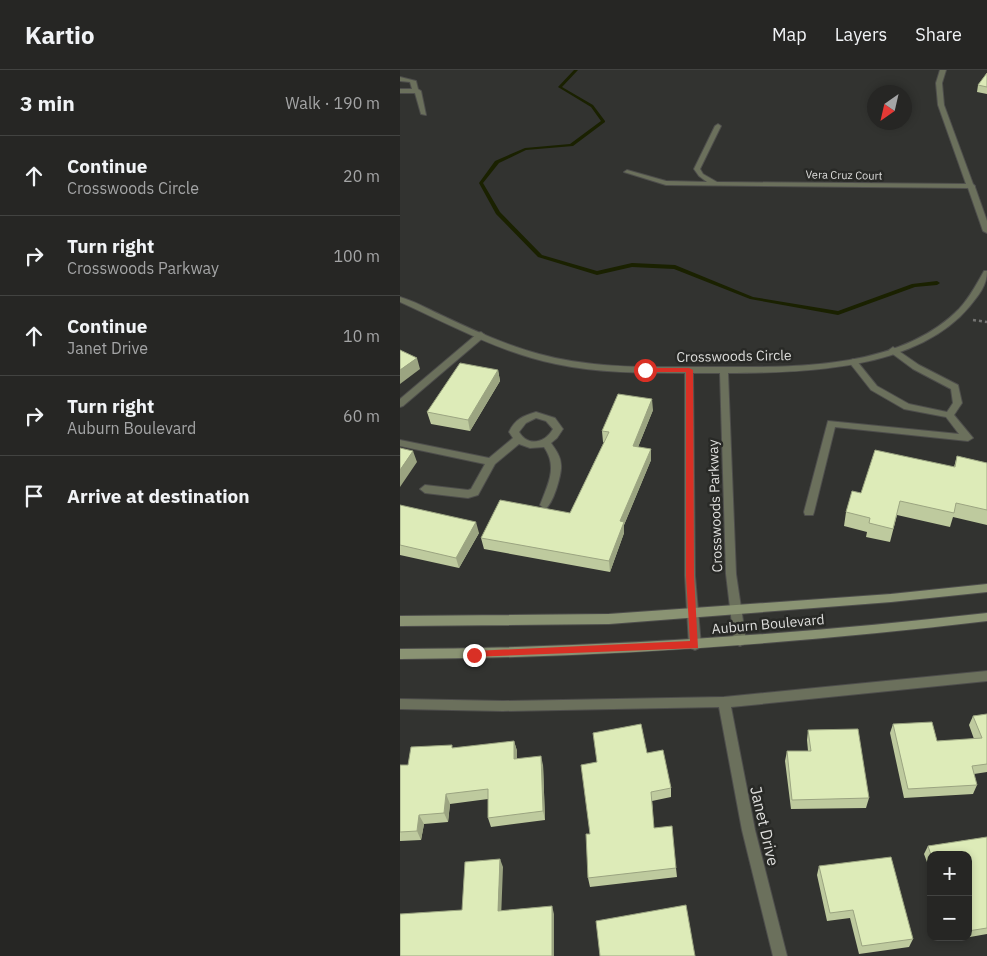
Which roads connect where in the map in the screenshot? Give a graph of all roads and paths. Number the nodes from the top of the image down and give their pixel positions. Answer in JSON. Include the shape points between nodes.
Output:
{"nodes":[{"id":1,"x":944,"y":70,"type":"edge"},
{"id":2,"x":400,"y":79,"type":"edge"},
{"id":3,"x":415,"y":91,"type":"junction"},
{"id":4,"x":400,"y":92,"type":"edge"},
{"id":5,"x":424,"y":114,"type":"dead end"},
{"id":6,"x":718,"y":126,"type":"dead end"},
{"id":7,"x":627,"y":172,"type":"dead end"},
{"id":8,"x":716,"y":184,"type":"junction"},
{"id":9,"x":972,"y":186,"type":"junction"},
{"id":10,"x":987,"y":231,"type":"edge"},
{"id":11,"x":987,"y":273,"type":"edge"},
{"id":12,"x":400,"y":299,"type":"edge"},
{"id":13,"x":482,"y":335,"type":"junction"},
{"id":14,"x":893,"y":350,"type":"junction"},
{"id":15,"x":853,"y":362,"type":"junction"},
{"id":16,"x":689,"y":370,"type":"junction"},
{"id":17,"x":724,"y":370,"type":"junction"},
{"id":18,"x":400,"y":404,"type":"edge"},
{"id":19,"x":949,"y":415,"type":"junction"},
{"id":20,"x":517,"y":440,"type":"junction"},
{"id":21,"x":400,"y":443,"type":"edge"},
{"id":22,"x":546,"y":443,"type":"junction"},
{"id":23,"x":491,"y":462,"type":"junction"},
{"id":24,"x":425,"y":489,"type":"dead end"},
{"id":25,"x":544,"y":505,"type":"dead end"},
{"id":26,"x":809,"y":512,"type":"dead end"},
{"id":27,"x":987,"y":588,"type":"edge"},
{"id":28,"x":736,"y":610,"type":"junction"},
{"id":29,"x":693,"y":612,"type":"junction"},
{"id":30,"x":987,"y":617,"type":"edge"},
{"id":31,"x":400,"y":621,"type":"edge"},
{"id":32,"x":740,"y":641,"type":"junction"},
{"id":33,"x":695,"y":645,"type":"junction"},
{"id":34,"x":400,"y":654,"type":"edge"},
{"id":35,"x":987,"y":676,"type":"edge"},
{"id":36,"x":724,"y":702,"type":"junction"},
{"id":37,"x":400,"y":704,"type":"edge"},
{"id":38,"x":780,"y":956,"type":"edge"}],
"edges":[{"from":1,"to":9,"type":"street","via":[[939,83],[941,105]]},
{"from":2,"to":3,"type":"street","via":[[413,81]]},
{"from":3,"to":4,"type":"street"},
{"from":3,"to":5,"type":"street","via":[[418,91]]},
{"from":6,"to":8,"type":"street","via":[[697,169],[700,175]]},
{"from":7,"to":8,"type":"street","name":"Vera Cruz Court","via":[[666,183]]},
{"from":8,"to":9,"type":"street","name":"Vera Cruz Court"},
{"from":9,"to":10,"type":"street"},
{"from":11,"to":14,"type":"street","name":"Crosswoods Circle","via":[[977,295],[956,318],[924,338]]},
{"from":12,"to":13,"type":"street","name":"Crosswoods Circle"},
{"from":13,"to":16,"type":"street","name":"Crosswoods Circle","via":[[534,356],[586,366]]},
{"from":13,"to":18,"type":"street"},
{"from":14,"to":15,"type":"street","name":"Crosswoods Circle"},
{"from":14,"to":19,"type":"street","via":[[916,367],[955,387],[958,403]]},
{"from":15,"to":17,"type":"street","name":"Crosswoods Circle","via":[[803,369]]},
{"from":15,"to":19,"type":"street","via":[[874,388],[907,407]]},
{"from":16,"to":17,"type":"street","name":"Crosswoods Circle"},
{"from":16,"to":29,"type":"street","name":"Crosswoods Parkway"},
{"from":17,"to":28,"type":"street","name":"Crosswoods Parkway","via":[[731,574]]},
{"from":19,"to":26,"type":"street","via":[[968,438],[831,423]]},
{"from":20,"to":22,"type":"street","via":[[525,444]]},
{"from":20,"to":22,"type":"street","via":[[514,432],[517,424],[525,418],[541,416],[555,422],[558,429],[555,437]]},
{"from":20,"to":23,"type":"street"},
{"from":21,"to":23,"type":"street"},
{"from":22,"to":25,"type":"street","via":[[555,453],[558,471]]},
{"from":23,"to":24,"type":"street","via":[[475,492]]},
{"from":27,"to":28,"type":"main road","name":"Auburn Boulevard"},
{"from":28,"to":29,"type":"main road","name":"Auburn Boulevard"},
{"from":28,"to":32,"type":"street","name":"Crosswoods Parkway"},
{"from":29,"to":31,"type":"main road","name":"Auburn Boulevard","via":[[609,619]]},
{"from":29,"to":33,"type":"street"},
{"from":30,"to":32,"type":"main road","name":"Auburn Boulevard","via":[[904,628]]},
{"from":32,"to":33,"type":"main road","name":"Auburn Boulevard"},
{"from":33,"to":34,"type":"main road","name":"Auburn Boulevard","via":[[474,655]]},
{"from":35,"to":36,"type":"street"},
{"from":36,"to":37,"type":"street","via":[[503,706]]},
{"from":36,"to":38,"type":"street","name":"Janet Drive","via":[[756,869]]}]}
